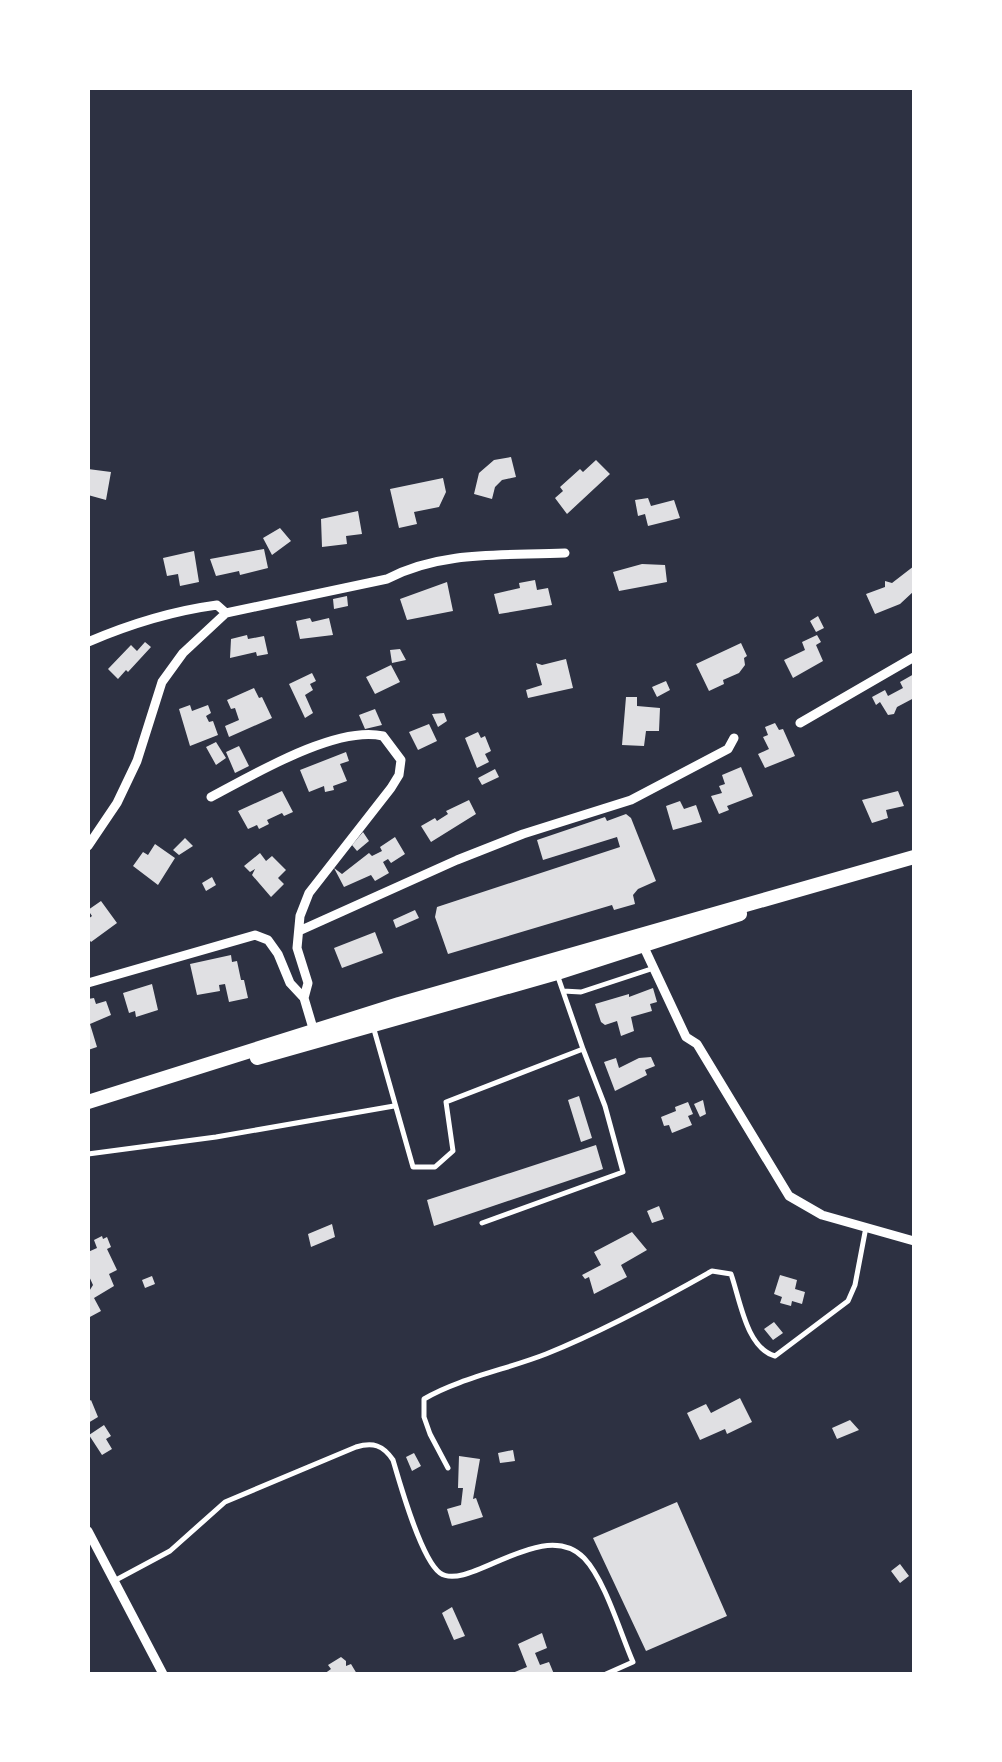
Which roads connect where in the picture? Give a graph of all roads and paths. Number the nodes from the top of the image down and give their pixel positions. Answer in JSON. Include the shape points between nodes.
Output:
{"nodes":[{"id":1,"x":565,"y":554,"type":"dead end"},
{"id":2,"x":226,"y":613,"type":"junction"},
{"id":3,"x":88,"y":642,"type":"edge"},
{"id":4,"x":914,"y":657,"type":"edge"},
{"id":5,"x":800,"y":723,"type":"dead end"},
{"id":6,"x":734,"y":738,"type":"dead end"},
{"id":7,"x":211,"y":797,"type":"dead end"},
{"id":8,"x":88,"y":846,"type":"edge"},
{"id":9,"x":914,"y":856,"type":"edge"},
{"id":10,"x":299,"y":931,"type":"junction"},
{"id":11,"x":641,"y":941,"type":"junction"},
{"id":12,"x":555,"y":967,"type":"junction"},
{"id":13,"x":654,"y":968,"type":"junction"},
{"id":14,"x":88,"y":983,"type":"edge"},
{"id":15,"x":563,"y":991,"type":"junction"},
{"id":16,"x":304,"y":998,"type":"junction"},
{"id":17,"x":371,"y":1020,"type":"junction"},
{"id":18,"x":316,"y":1037,"type":"junction"},
{"id":19,"x":582,"y":1049,"type":"junction"},
{"id":20,"x":88,"y":1102,"type":"edge"},
{"id":21,"x":394,"y":1106,"type":"junction"},
{"id":22,"x":88,"y":1154,"type":"edge"},
{"id":23,"x":482,"y":1223,"type":"dead end"},
{"id":24,"x":866,"y":1227,"type":"junction"},
{"id":25,"x":914,"y":1241,"type":"edge"},
{"id":26,"x":448,"y":1468,"type":"dead end"},
{"id":27,"x":88,"y":1531,"type":"edge"},
{"id":28,"x":114,"y":1581,"type":"junction"},
{"id":29,"x":163,"y":1674,"type":"edge"},
{"id":30,"x":606,"y":1674,"type":"edge"}],
"edges":[{"from":1,"to":2,"type":"street","via":[[444,558],[387,579]]},
{"from":2,"to":3,"type":"street","via":[[217,604],[187,609]]},
{"from":2,"to":8,"type":"street","via":[[162,682],[137,761]]},
{"from":4,"to":5,"type":"street"},
{"from":6,"to":10,"type":"street","via":[[728,749],[631,800],[490,847]]},
{"from":7,"to":10,"type":"street","via":[[296,752],[368,732],[394,748],[399,774],[309,892]]},
{"from":9,"to":11,"type":"main road"},
{"from":10,"to":16,"type":"street","via":[[308,983]]},
{"from":11,"to":12,"type":"main road"},
{"from":11,"to":13,"type":"street"},
{"from":12,"to":15,"type":"lane"},
{"from":12,"to":17,"type":"main road"},
{"from":13,"to":15,"type":"lane","via":[[581,992]]},
{"from":13,"to":24,"type":"street","via":[[686,1038],[697,1044],[789,1196],[822,1215]]},
{"from":14,"to":16,"type":"street","via":[[255,934],[268,940]]},
{"from":15,"to":19,"type":"lane"},
{"from":16,"to":18,"type":"street"},
{"from":17,"to":18,"type":"main road"},
{"from":17,"to":21,"type":"lane"},
{"from":18,"to":20,"type":"main road"},
{"from":19,"to":21,"type":"lane","via":[[446,1102],[452,1151],[434,1168],[413,1167]]},
{"from":19,"to":23,"type":"lane","via":[[622,1172]]},
{"from":21,"to":22,"type":"lane"},
{"from":24,"to":25,"type":"street"},
{"from":24,"to":26,"type":"lane","via":[[848,1301],[775,1356],[755,1341],[731,1274],[712,1271],[580,1340],[436,1392],[424,1399],[424,1417]]},
{"from":27,"to":28,"type":"street"},
{"from":28,"to":29,"type":"street"},
{"from":28,"to":30,"type":"lane","via":[[170,1550],[226,1502],[376,1445],[392,1460],[422,1544],[440,1573],[462,1574],[548,1546],[582,1556],[633,1662]]}]}
